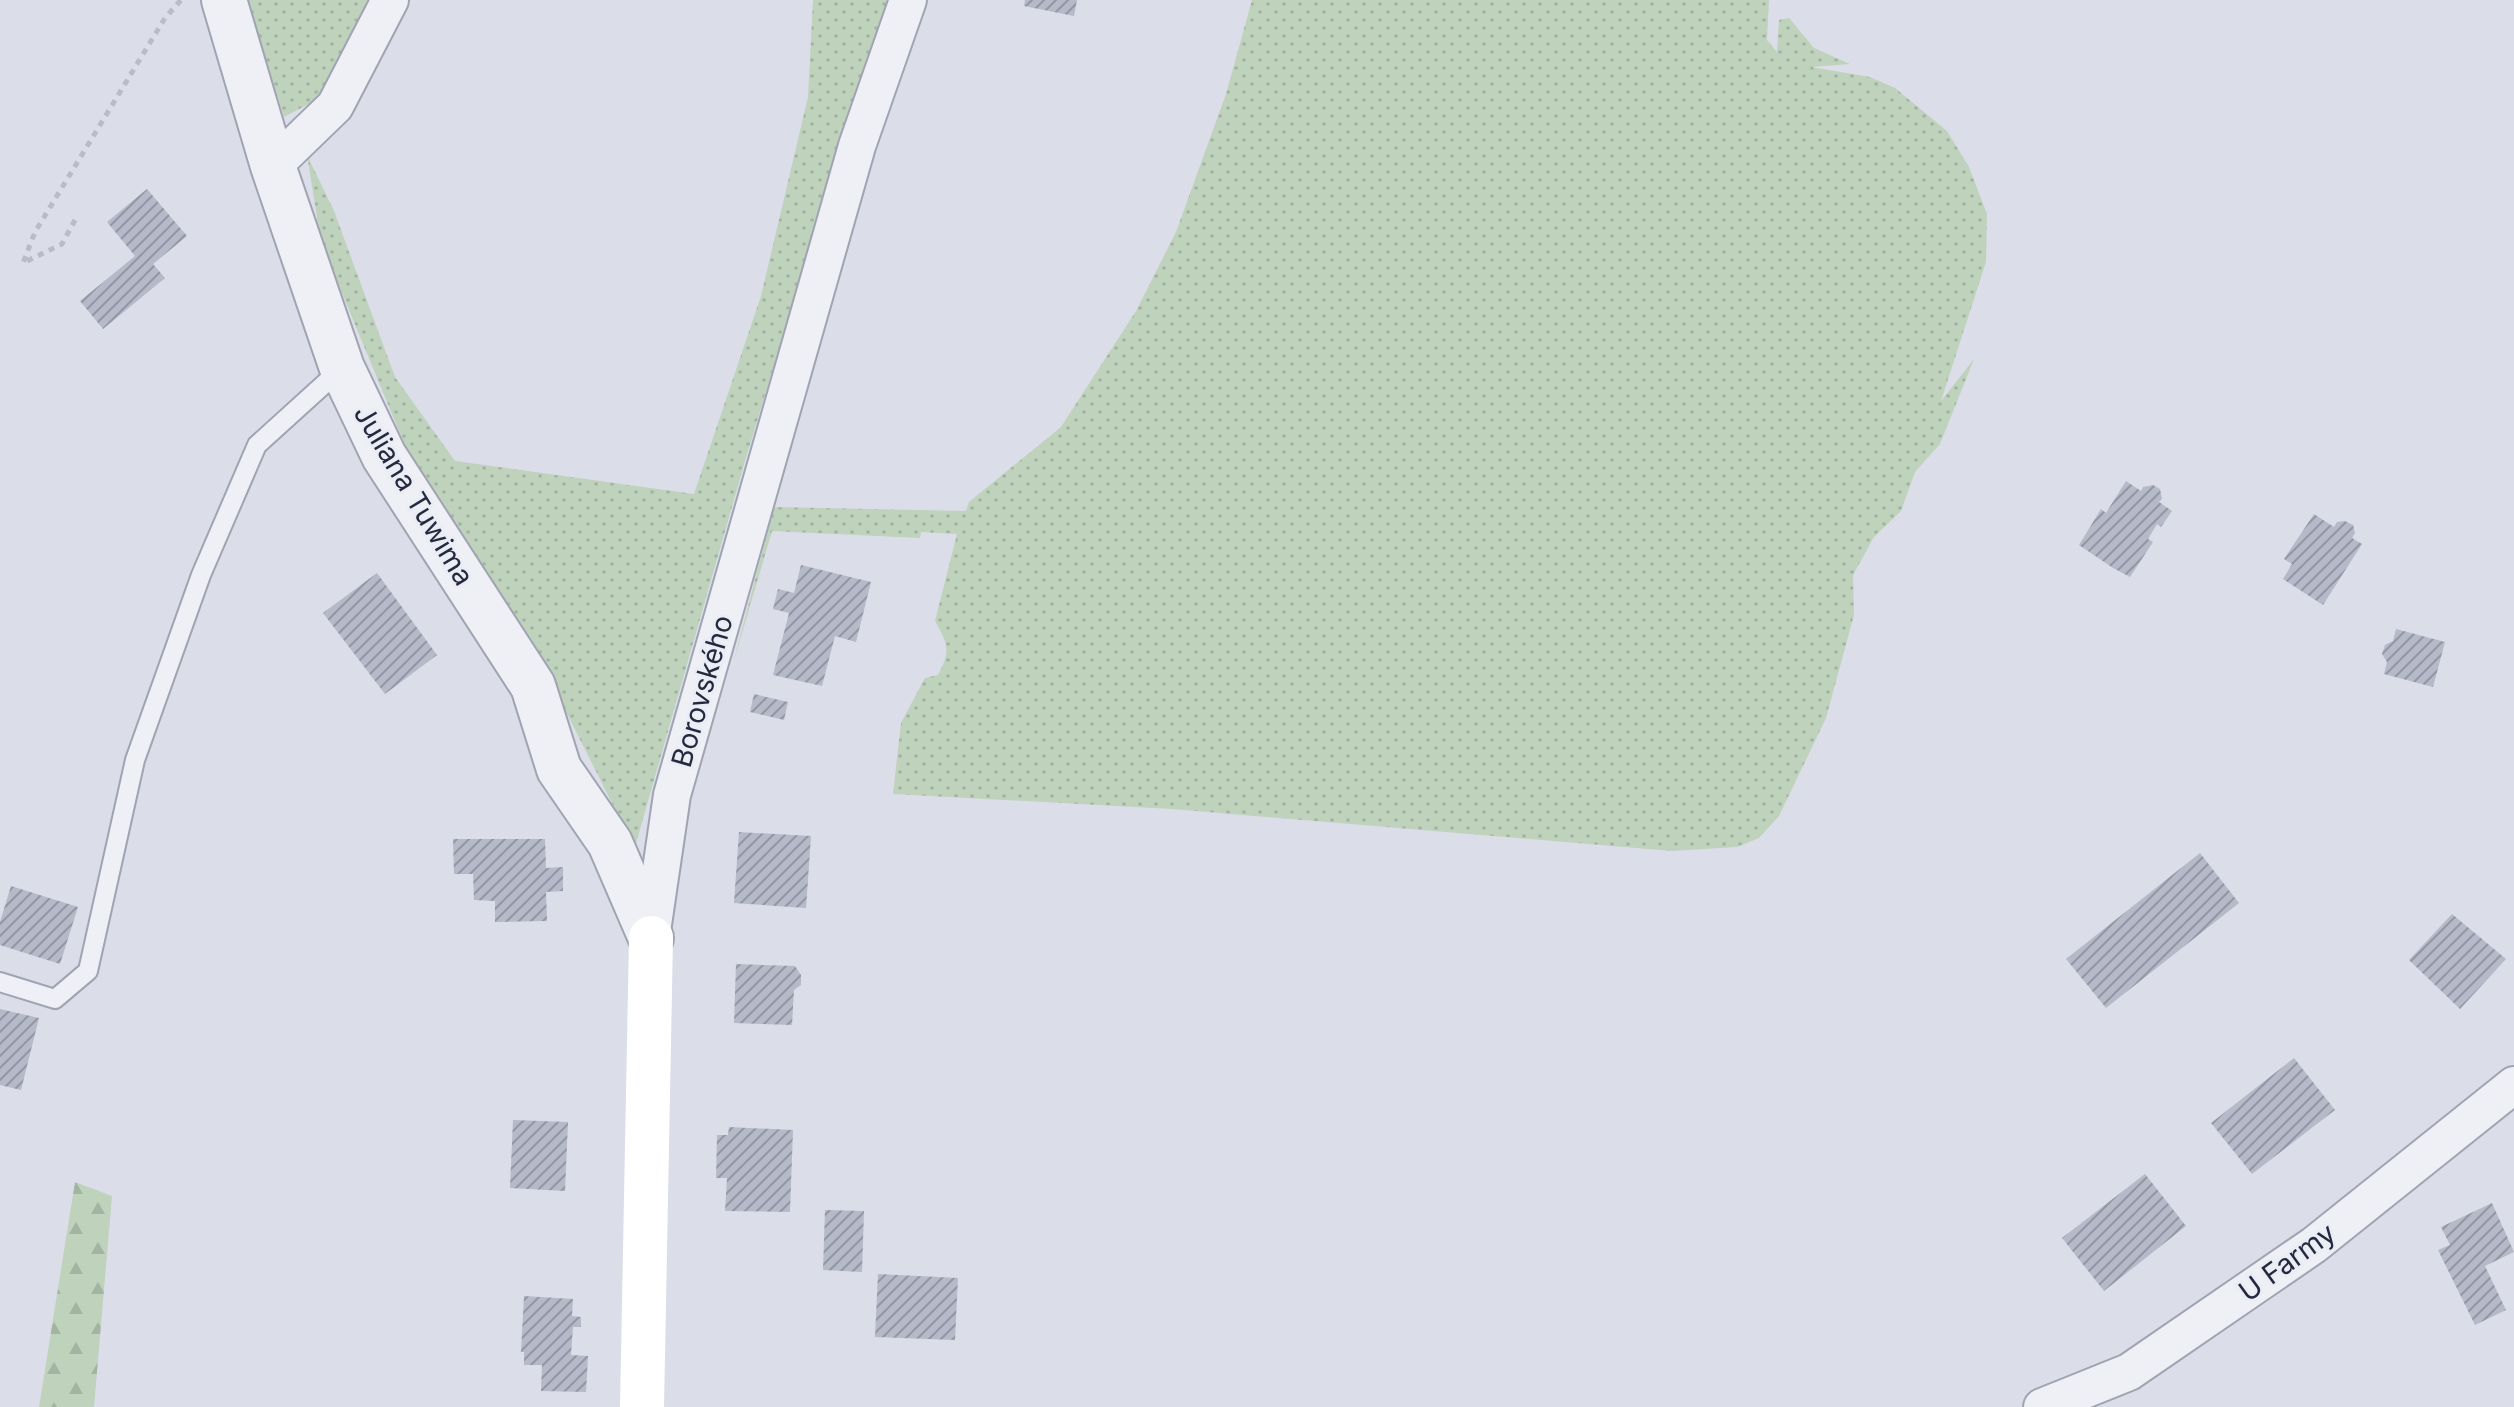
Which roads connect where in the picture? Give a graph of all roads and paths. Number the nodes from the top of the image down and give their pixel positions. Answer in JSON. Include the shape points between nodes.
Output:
{"nodes":[{"id":1,"x":181,"y":0,"type":"edge"},
{"id":2,"x":224,"y":0,"type":"edge"},
{"id":3,"x":390,"y":0,"type":"edge"},
{"id":4,"x":908,"y":0,"type":"edge"},
{"id":5,"x":273,"y":166,"type":"junction"},
{"id":6,"x":75,"y":220,"type":"dead end"},
{"id":7,"x":342,"y":368,"type":"junction"},
{"id":8,"x":666,"y":832,"type":"junction"},
{"id":9,"x":610,"y":843,"type":"junction"},
{"id":10,"x":651,"y":938,"type":"junction"},
{"id":11,"x":0,"y":982,"type":"edge"},
{"id":12,"x":2514,"y":1085,"type":"edge"},
{"id":13,"x":642,"y":1407,"type":"edge"},
{"id":14,"x":2042,"y":1407,"type":"edge"}],
"edges":[{"from":1,"to":6,"type":"path","via":[[35,232],[23,263],[62,244]]},
{"from":2,"to":5,"type":"street","name":"Juliana Tuwima"},
{"from":3,"to":5,"type":"street","via":[[335,106]]},
{"from":4,"to":8,"type":"street","name":"Borovského","via":[[857,146],[676,780]]},
{"from":5,"to":7,"type":"street","name":"Juliana Tuwima"},
{"from":7,"to":9,"type":"street","name":"Juliana Tuwima","via":[[384,456],[533,686],[559,769]]},
{"from":7,"to":11,"type":"lane","via":[[257,445],[201,575],[135,760],[88,971],[55,999]]},
{"from":8,"to":9,"type":"street"},
{"from":8,"to":10,"type":"street","name":"Borovského"},
{"from":9,"to":10,"type":"street","name":"Juliana Tuwima"},
{"from":10,"to":13,"type":"main road","name":"Borovského"},
{"from":12,"to":14,"type":"street","name":"U Farmy","via":[[2314,1245],[2129,1372]]}]}
